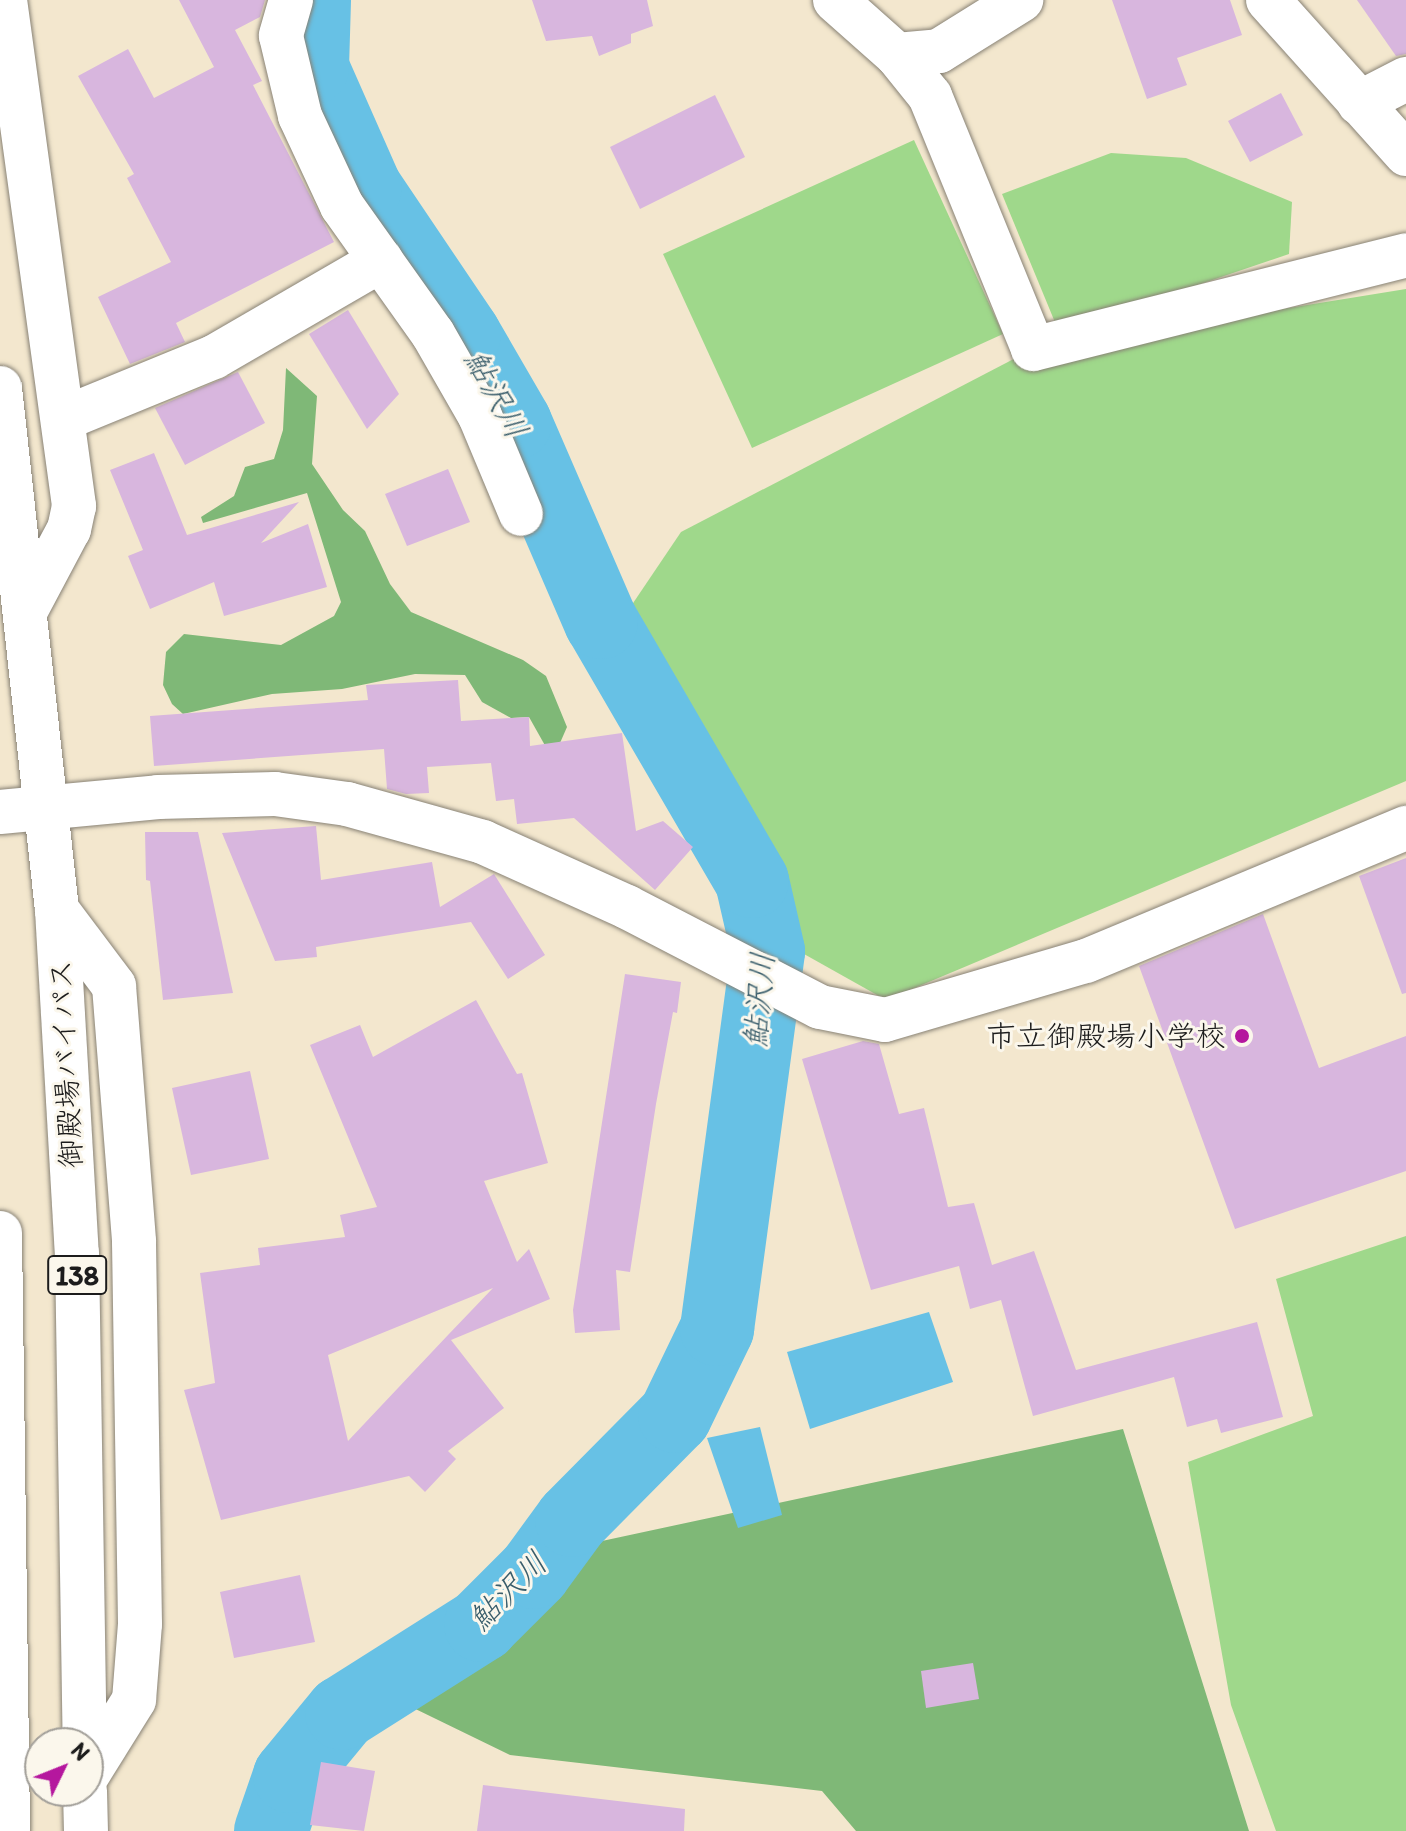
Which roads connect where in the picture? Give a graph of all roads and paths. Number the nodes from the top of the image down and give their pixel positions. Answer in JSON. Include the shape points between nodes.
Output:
{"nodes":[{"id":1,"x":5,"y":0,"type":"edge"},
{"id":2,"x":291,"y":0,"type":"edge"},
{"id":3,"x":835,"y":0,"type":"edge"},
{"id":4,"x":1021,"y":0,"type":"edge"},
{"id":5,"x":1268,"y":0,"type":"edge"},
{"id":6,"x":897,"y":55,"type":"junction"},
{"id":7,"x":1406,"y":79,"type":"edge"},
{"id":8,"x":1359,"y":103,"type":"junction"},
{"id":9,"x":1406,"y":154,"type":"edge"},
{"id":10,"x":1406,"y":255,"type":"edge"},
{"id":11,"x":381,"y":260,"type":"junction"},
{"id":12,"x":0,"y":388,"type":"edge"},
{"id":13,"x":65,"y":418,"type":"junction"},
{"id":14,"x":521,"y":514,"type":"dead end"},
{"id":15,"x":27,"y":608,"type":"junction"},
{"id":16,"x":49,"y":807,"type":"junction"},
{"id":17,"x":0,"y":812,"type":"edge"},
{"id":18,"x":1406,"y":828,"type":"edge"},
{"id":19,"x":57,"y":910,"type":"junction"},
{"id":20,"x":0,"y":1233,"type":"edge"},
{"id":21,"x":85,"y":1727,"type":"edge"},
{"id":22,"x":104,"y":1748,"type":"edge"},
{"id":23,"x":85,"y":1807,"type":"edge"},
{"id":24,"x":8,"y":1831,"type":"edge"},
{"id":25,"x":86,"y":1831,"type":"edge"}],
"edges":[{"from":1,"to":13,"type":"main road"},
{"from":2,"to":11,"type":"main road","via":[[281,36],[300,116],[342,206]]},
{"from":3,"to":6,"type":"main road"},
{"from":4,"to":6,"type":"main road","via":[[939,51]]},
{"from":5,"to":8,"type":"main road"},
{"from":6,"to":10,"type":"main road","via":[[930,96],[1033,349]]},
{"from":7,"to":8,"type":"main road"},
{"from":8,"to":9,"type":"main road"},
{"from":11,"to":13,"type":"main road","via":[[214,357]]},
{"from":11,"to":14,"type":"main road","via":[[433,334],[480,416]]},
{"from":12,"to":15,"type":"main road","name":"御殿場バイパス","number":"138"},
{"from":13,"to":15,"type":"main road","via":[[74,506],[69,529]]},
{"from":15,"to":16,"type":"main road","name":"御殿場バイパス","number":"138"},
{"from":16,"to":17,"type":"main road"},
{"from":16,"to":18,"type":"main road","via":[[275,794],[347,804],[483,842],[820,1007],[885,1020],[1086,961]]},
{"from":16,"to":19,"type":"main road","name":"御殿場バイパス","number":"138"},
{"from":19,"to":21,"type":"main road","name":"御殿場バイパス","number":"138","via":[[77,1253]]},
{"from":19,"to":22,"type":"main road","via":[[114,986],[134,1242],[140,1624],[134,1700]]},
{"from":20,"to":24,"type":"main road"},
{"from":23,"to":25,"type":"main road"}]}
